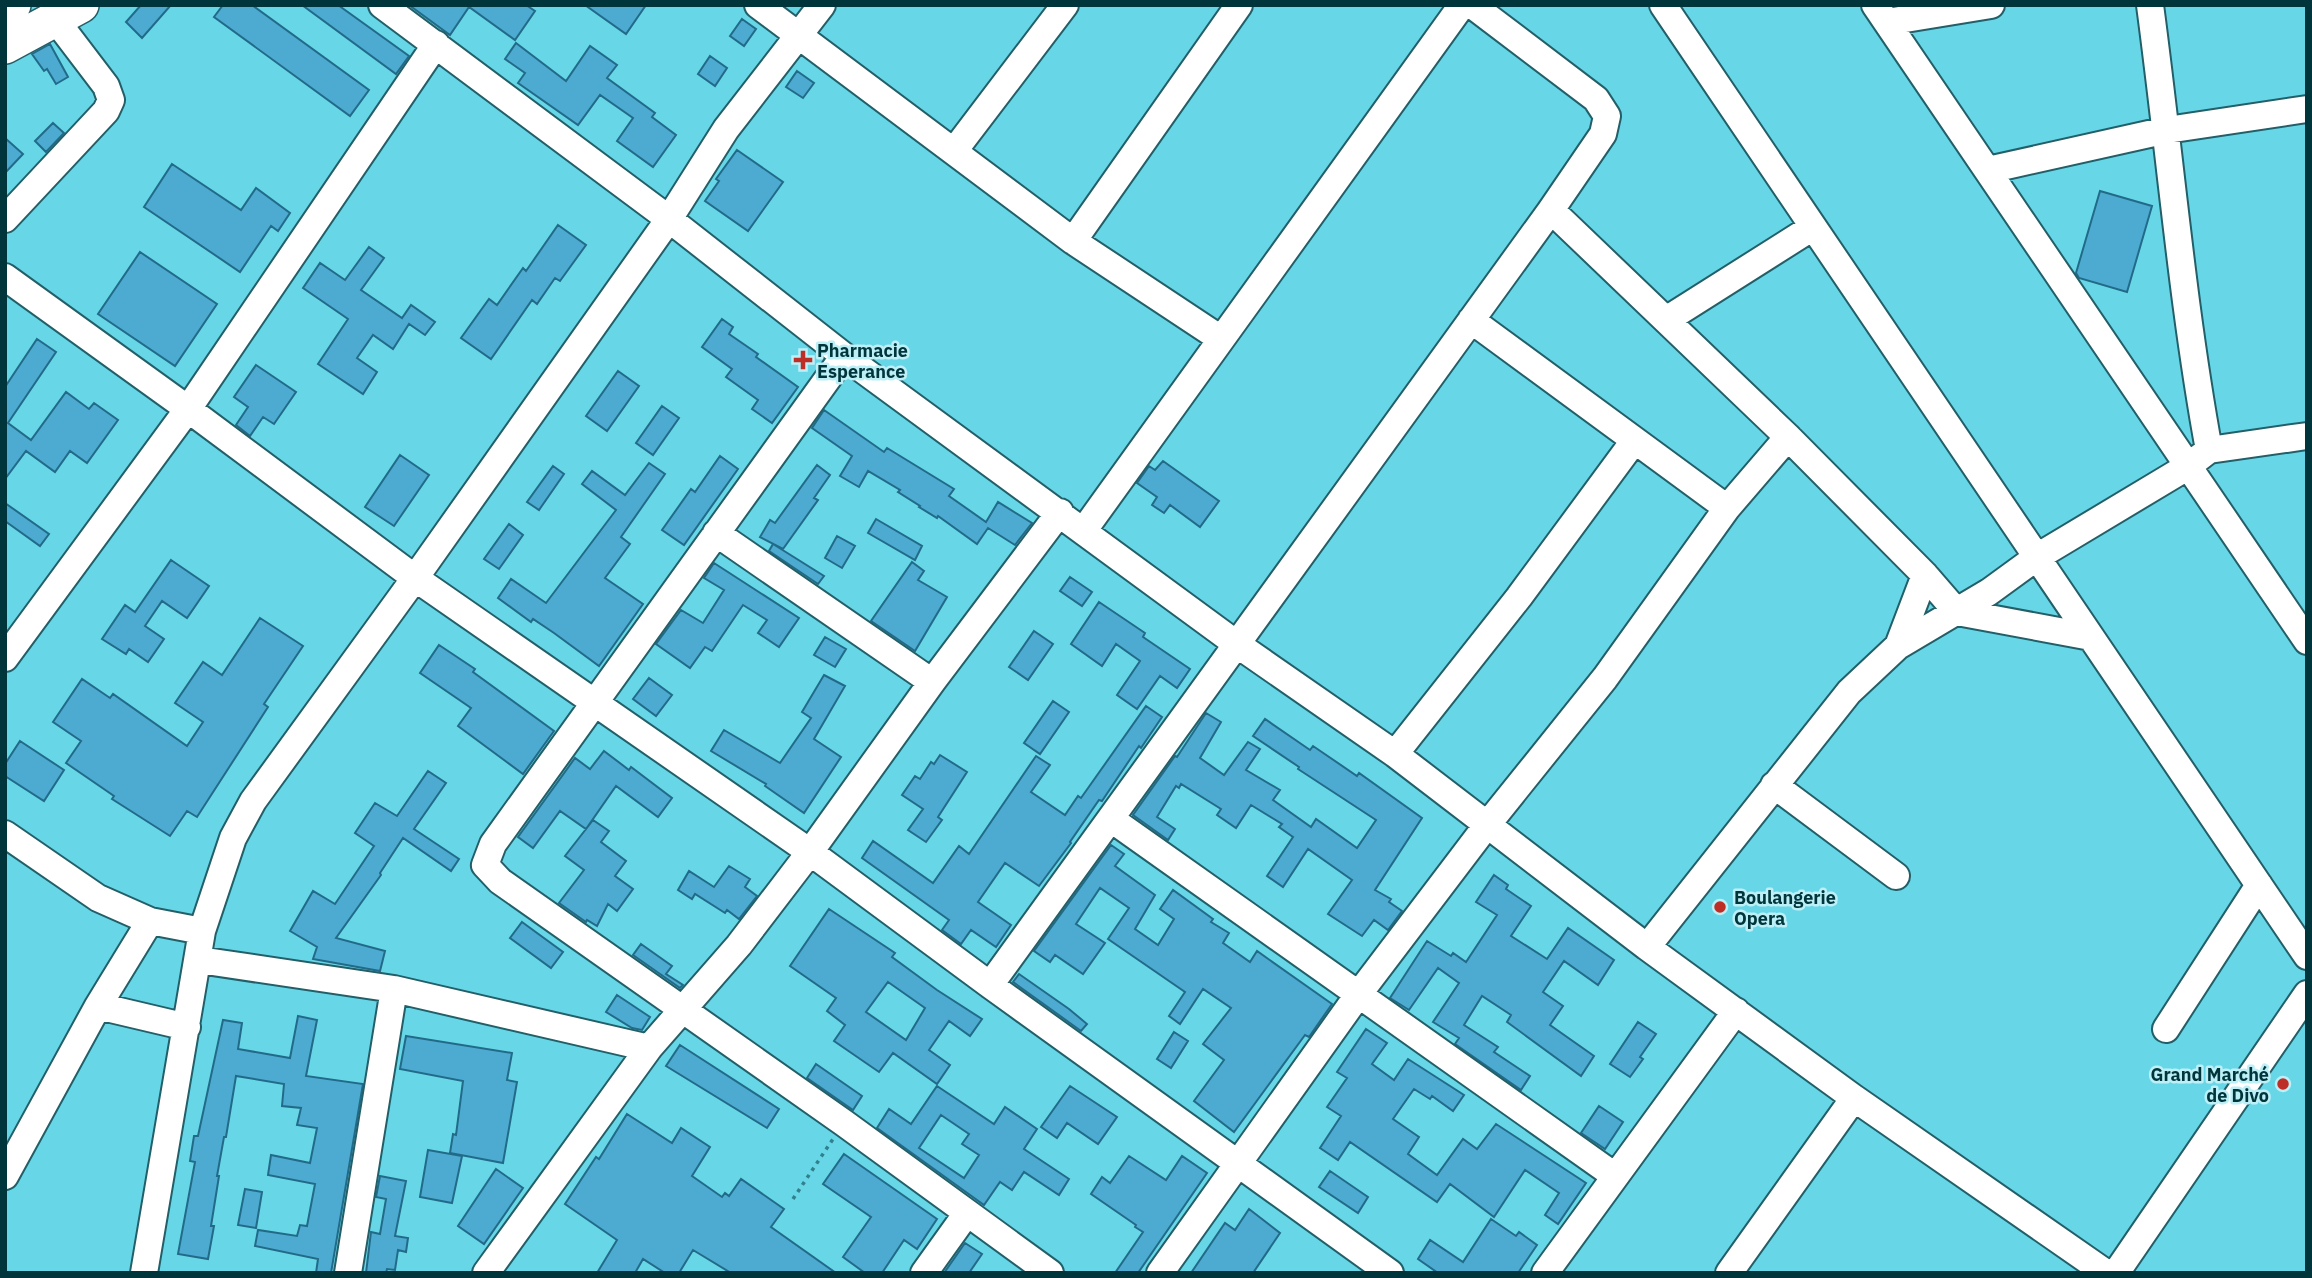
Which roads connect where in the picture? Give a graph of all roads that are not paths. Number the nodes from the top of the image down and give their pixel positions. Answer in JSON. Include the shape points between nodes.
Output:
{"nodes":[{"id":1,"x":13,"y":5,"type":"edge"},
{"id":2,"x":382,"y":5,"type":"edge"},
{"id":3,"x":758,"y":5,"type":"edge"},
{"id":4,"x":822,"y":5,"type":"edge"},
{"id":5,"x":1065,"y":5,"type":"edge"},
{"id":6,"x":1239,"y":5,"type":"edge"},
{"id":7,"x":1462,"y":5,"type":"edge"},
{"id":8,"x":1472,"y":5,"type":"edge"},
{"id":9,"x":1663,"y":5,"type":"edge"},
{"id":10,"x":1991,"y":5,"type":"edge"},
{"id":11,"x":2150,"y":5,"type":"edge"},
{"id":12,"x":5,"y":9,"type":"edge"},
{"id":13,"x":68,"y":12,"type":"edge"},
{"id":14,"x":1881,"y":14,"type":"edge"},
{"id":15,"x":799,"y":35,"type":"junction"},
{"id":16,"x":436,"y":44,"type":"junction"},
{"id":17,"x":5,"y":46,"type":"edge"},
{"id":18,"x":2307,"y":109,"type":"edge"},
{"id":19,"x":2167,"y":130,"type":"junction"},
{"id":20,"x":954,"y":150,"type":"junction"},
{"id":21,"x":1988,"y":170,"type":"junction"},
{"id":22,"x":1551,"y":210,"type":"junction"},
{"id":23,"x":5,"y":219,"type":"edge"},
{"id":24,"x":669,"y":219,"type":"junction"},
{"id":25,"x":1813,"y":227,"type":"junction"},
{"id":26,"x":1073,"y":241,"type":"junction"},
{"id":27,"x":5,"y":277,"type":"edge"},
{"id":28,"x":1471,"y":320,"type":"junction"},
{"id":29,"x":1667,"y":320,"type":"junction"},
{"id":30,"x":1221,"y":340,"type":"junction"},
{"id":31,"x":844,"y":356,"type":"junction"},
{"id":32,"x":188,"y":409,"type":"junction"},
{"id":33,"x":2307,"y":436,"type":"edge"},
{"id":34,"x":1788,"y":437,"type":"junction"},
{"id":35,"x":1634,"y":440,"type":"junction"},
{"id":36,"x":2209,"y":450,"type":"junction"},
{"id":37,"x":2187,"y":467,"type":"junction"},
{"id":38,"x":1727,"y":508,"type":"junction"},
{"id":39,"x":1060,"y":512,"type":"junction"},
{"id":40,"x":1084,"y":530,"type":"junction"},
{"id":41,"x":716,"y":533,"type":"junction"},
{"id":42,"x":2037,"y":557,"type":"junction"},
{"id":43,"x":1925,"y":575,"type":"junction"},
{"id":44,"x":415,"y":578,"type":"junction"},
{"id":45,"x":1957,"y":612,"type":"junction"},
{"id":46,"x":2091,"y":637,"type":"junction"},
{"id":47,"x":2307,"y":641,"type":"edge"},
{"id":48,"x":1238,"y":645,"type":"junction"},
{"id":49,"x":1898,"y":646,"type":"junction"},
{"id":50,"x":5,"y":657,"type":"edge"},
{"id":51,"x":932,"y":682,"type":"junction"},
{"id":52,"x":597,"y":703,"type":"junction"},
{"id":53,"x":1395,"y":754,"type":"junction"},
{"id":54,"x":1774,"y":785,"type":"junction"},
{"id":55,"x":1111,"y":819,"type":"junction"},
{"id":56,"x":1487,"y":825,"type":"junction"},
{"id":57,"x":5,"y":834,"type":"edge"},
{"id":58,"x":810,"y":852,"type":"junction"},
{"id":59,"x":1896,"y":876,"type":"dead end"},
{"id":60,"x":2259,"y":885,"type":"junction"},
{"id":61,"x":150,"y":921,"type":"junction"},
{"id":62,"x":202,"y":931,"type":"junction"},
{"id":63,"x":1647,"y":947,"type":"junction"},
{"id":64,"x":2307,"y":956,"type":"edge"},
{"id":65,"x":199,"y":960,"type":"junction"},
{"id":66,"x":990,"y":985,"type":"junction"},
{"id":67,"x":394,"y":989,"type":"junction"},
{"id":68,"x":2307,"y":994,"type":"edge"},
{"id":69,"x":1358,"y":995,"type":"junction"},
{"id":70,"x":98,"y":1006,"type":"junction"},
{"id":71,"x":682,"y":1010,"type":"junction"},
{"id":72,"x":1736,"y":1011,"type":"junction"},
{"id":73,"x":187,"y":1027,"type":"junction"},
{"id":74,"x":2166,"y":1029,"type":"dead end"},
{"id":75,"x":649,"y":1048,"type":"junction"},
{"id":76,"x":1854,"y":1098,"type":"junction"},
{"id":77,"x":1237,"y":1164,"type":"junction"},
{"id":78,"x":5,"y":1176,"type":"edge"},
{"id":79,"x":1615,"y":1176,"type":"junction"},
{"id":80,"x":967,"y":1213,"type":"junction"},
{"id":81,"x":490,"y":1271,"type":"edge"},
{"id":82,"x":144,"y":1273,"type":"edge"},
{"id":83,"x":348,"y":1273,"type":"edge"},
{"id":84,"x":925,"y":1273,"type":"edge"},
{"id":85,"x":1050,"y":1273,"type":"edge"},
{"id":86,"x":1160,"y":1273,"type":"edge"},
{"id":87,"x":1390,"y":1273,"type":"edge"},
{"id":88,"x":1545,"y":1273,"type":"edge"},
{"id":89,"x":1729,"y":1273,"type":"edge"},
{"id":90,"x":2106,"y":1273,"type":"edge"},
{"id":91,"x":2116,"y":1273,"type":"edge"}],
"edges":[{"from":1,"to":12,"type":"main road"},
{"from":2,"to":16,"type":"street"},
{"from":3,"to":15,"type":"street"},
{"from":4,"to":15,"type":"street"},
{"from":5,"to":20,"type":"street"},
{"from":6,"to":26,"type":"street"},
{"from":7,"to":30,"type":"street"},
{"from":8,"to":22,"type":"street","via":[[1596,99],[1607,116],[1603,134]]},
{"from":9,"to":25,"type":"street"},
{"from":10,"to":14,"type":"street"},
{"from":11,"to":19,"type":"street"},
{"from":13,"to":17,"type":"main road"},
{"from":13,"to":23,"type":"street","via":[[111,100],[106,111]]},
{"from":14,"to":21,"type":"street"},
{"from":15,"to":20,"type":"street"},
{"from":15,"to":24,"type":"street","via":[[726,129]]},
{"from":16,"to":24,"type":"street"},
{"from":16,"to":32,"type":"street"},
{"from":18,"to":19,"type":"street"},
{"from":19,"to":21,"type":"street"},
{"from":19,"to":36,"type":"street","via":[[2193,360]]},
{"from":20,"to":26,"type":"street"},
{"from":21,"to":37,"type":"street"},
{"from":22,"to":28,"type":"street"},
{"from":22,"to":29,"type":"street"},
{"from":24,"to":31,"type":"street"},
{"from":24,"to":44,"type":"street"},
{"from":25,"to":29,"type":"street"},
{"from":25,"to":42,"type":"street"},
{"from":26,"to":30,"type":"street"},
{"from":27,"to":32,"type":"street"},
{"from":28,"to":35,"type":"street"},
{"from":28,"to":48,"type":"street"},
{"from":29,"to":34,"type":"street"},
{"from":30,"to":40,"type":"street"},
{"from":31,"to":39,"type":"street"},
{"from":31,"to":41,"type":"street"},
{"from":32,"to":44,"type":"street"},
{"from":32,"to":50,"type":"street"},
{"from":33,"to":36,"type":"street"},
{"from":34,"to":38,"type":"street"},
{"from":34,"to":43,"type":"street"},
{"from":35,"to":38,"type":"street"},
{"from":35,"to":53,"type":"street","via":[[1519,597]]},
{"from":36,"to":37,"type":"street"},
{"from":37,"to":42,"type":"street"},
{"from":37,"to":47,"type":"street"},
{"from":38,"to":56,"type":"street","via":[[1605,678]]},
{"from":39,"to":40,"type":"street"},
{"from":39,"to":51,"type":"street"},
{"from":40,"to":48,"type":"street"},
{"from":41,"to":51,"type":"street"},
{"from":41,"to":52,"type":"street"},
{"from":42,"to":45,"type":"street"},
{"from":42,"to":46,"type":"street"},
{"from":43,"to":45,"type":"street"},
{"from":43,"to":49,"type":"street"},
{"from":44,"to":52,"type":"street"},
{"from":44,"to":62,"type":"street","via":[[253,801],[233,838]]},
{"from":45,"to":46,"type":"street"},
{"from":45,"to":49,"type":"street"},
{"from":46,"to":60,"type":"street"},
{"from":48,"to":53,"type":"street"},
{"from":48,"to":55,"type":"street"},
{"from":49,"to":54,"type":"street","via":[[1849,692]]},
{"from":51,"to":58,"type":"street"},
{"from":52,"to":58,"type":"street"},
{"from":52,"to":71,"type":"street","via":[[493,844],[485,865],[500,881]]},
{"from":53,"to":56,"type":"street"},
{"from":54,"to":59,"type":"street"},
{"from":54,"to":63,"type":"street"},
{"from":55,"to":66,"type":"street"},
{"from":55,"to":69,"type":"street"},
{"from":56,"to":63,"type":"street"},
{"from":56,"to":69,"type":"street"},
{"from":57,"to":61,"type":"street","via":[[98,898]]},
{"from":58,"to":66,"type":"street"},
{"from":58,"to":71,"type":"street"},
{"from":60,"to":64,"type":"street"},
{"from":60,"to":74,"type":"street"},
{"from":61,"to":62,"type":"street"},
{"from":61,"to":70,"type":"street"},
{"from":62,"to":65,"type":"street"},
{"from":63,"to":72,"type":"street"},
{"from":65,"to":67,"type":"street"},
{"from":65,"to":73,"type":"street"},
{"from":66,"to":77,"type":"street"},
{"from":67,"to":75,"type":"street"},
{"from":67,"to":83,"type":"street"},
{"from":68,"to":91,"type":"street"},
{"from":69,"to":77,"type":"street"},
{"from":69,"to":79,"type":"street"},
{"from":70,"to":73,"type":"street"},
{"from":70,"to":78,"type":"street"},
{"from":71,"to":75,"type":"street"},
{"from":71,"to":80,"type":"street"},
{"from":72,"to":76,"type":"street"},
{"from":72,"to":79,"type":"street"},
{"from":73,"to":82,"type":"street"},
{"from":75,"to":81,"type":"street"},
{"from":76,"to":89,"type":"street"},
{"from":76,"to":90,"type":"street"},
{"from":77,"to":86,"type":"street"},
{"from":77,"to":87,"type":"street"},
{"from":79,"to":88,"type":"street"},
{"from":80,"to":84,"type":"street"},
{"from":80,"to":85,"type":"street"}]}
